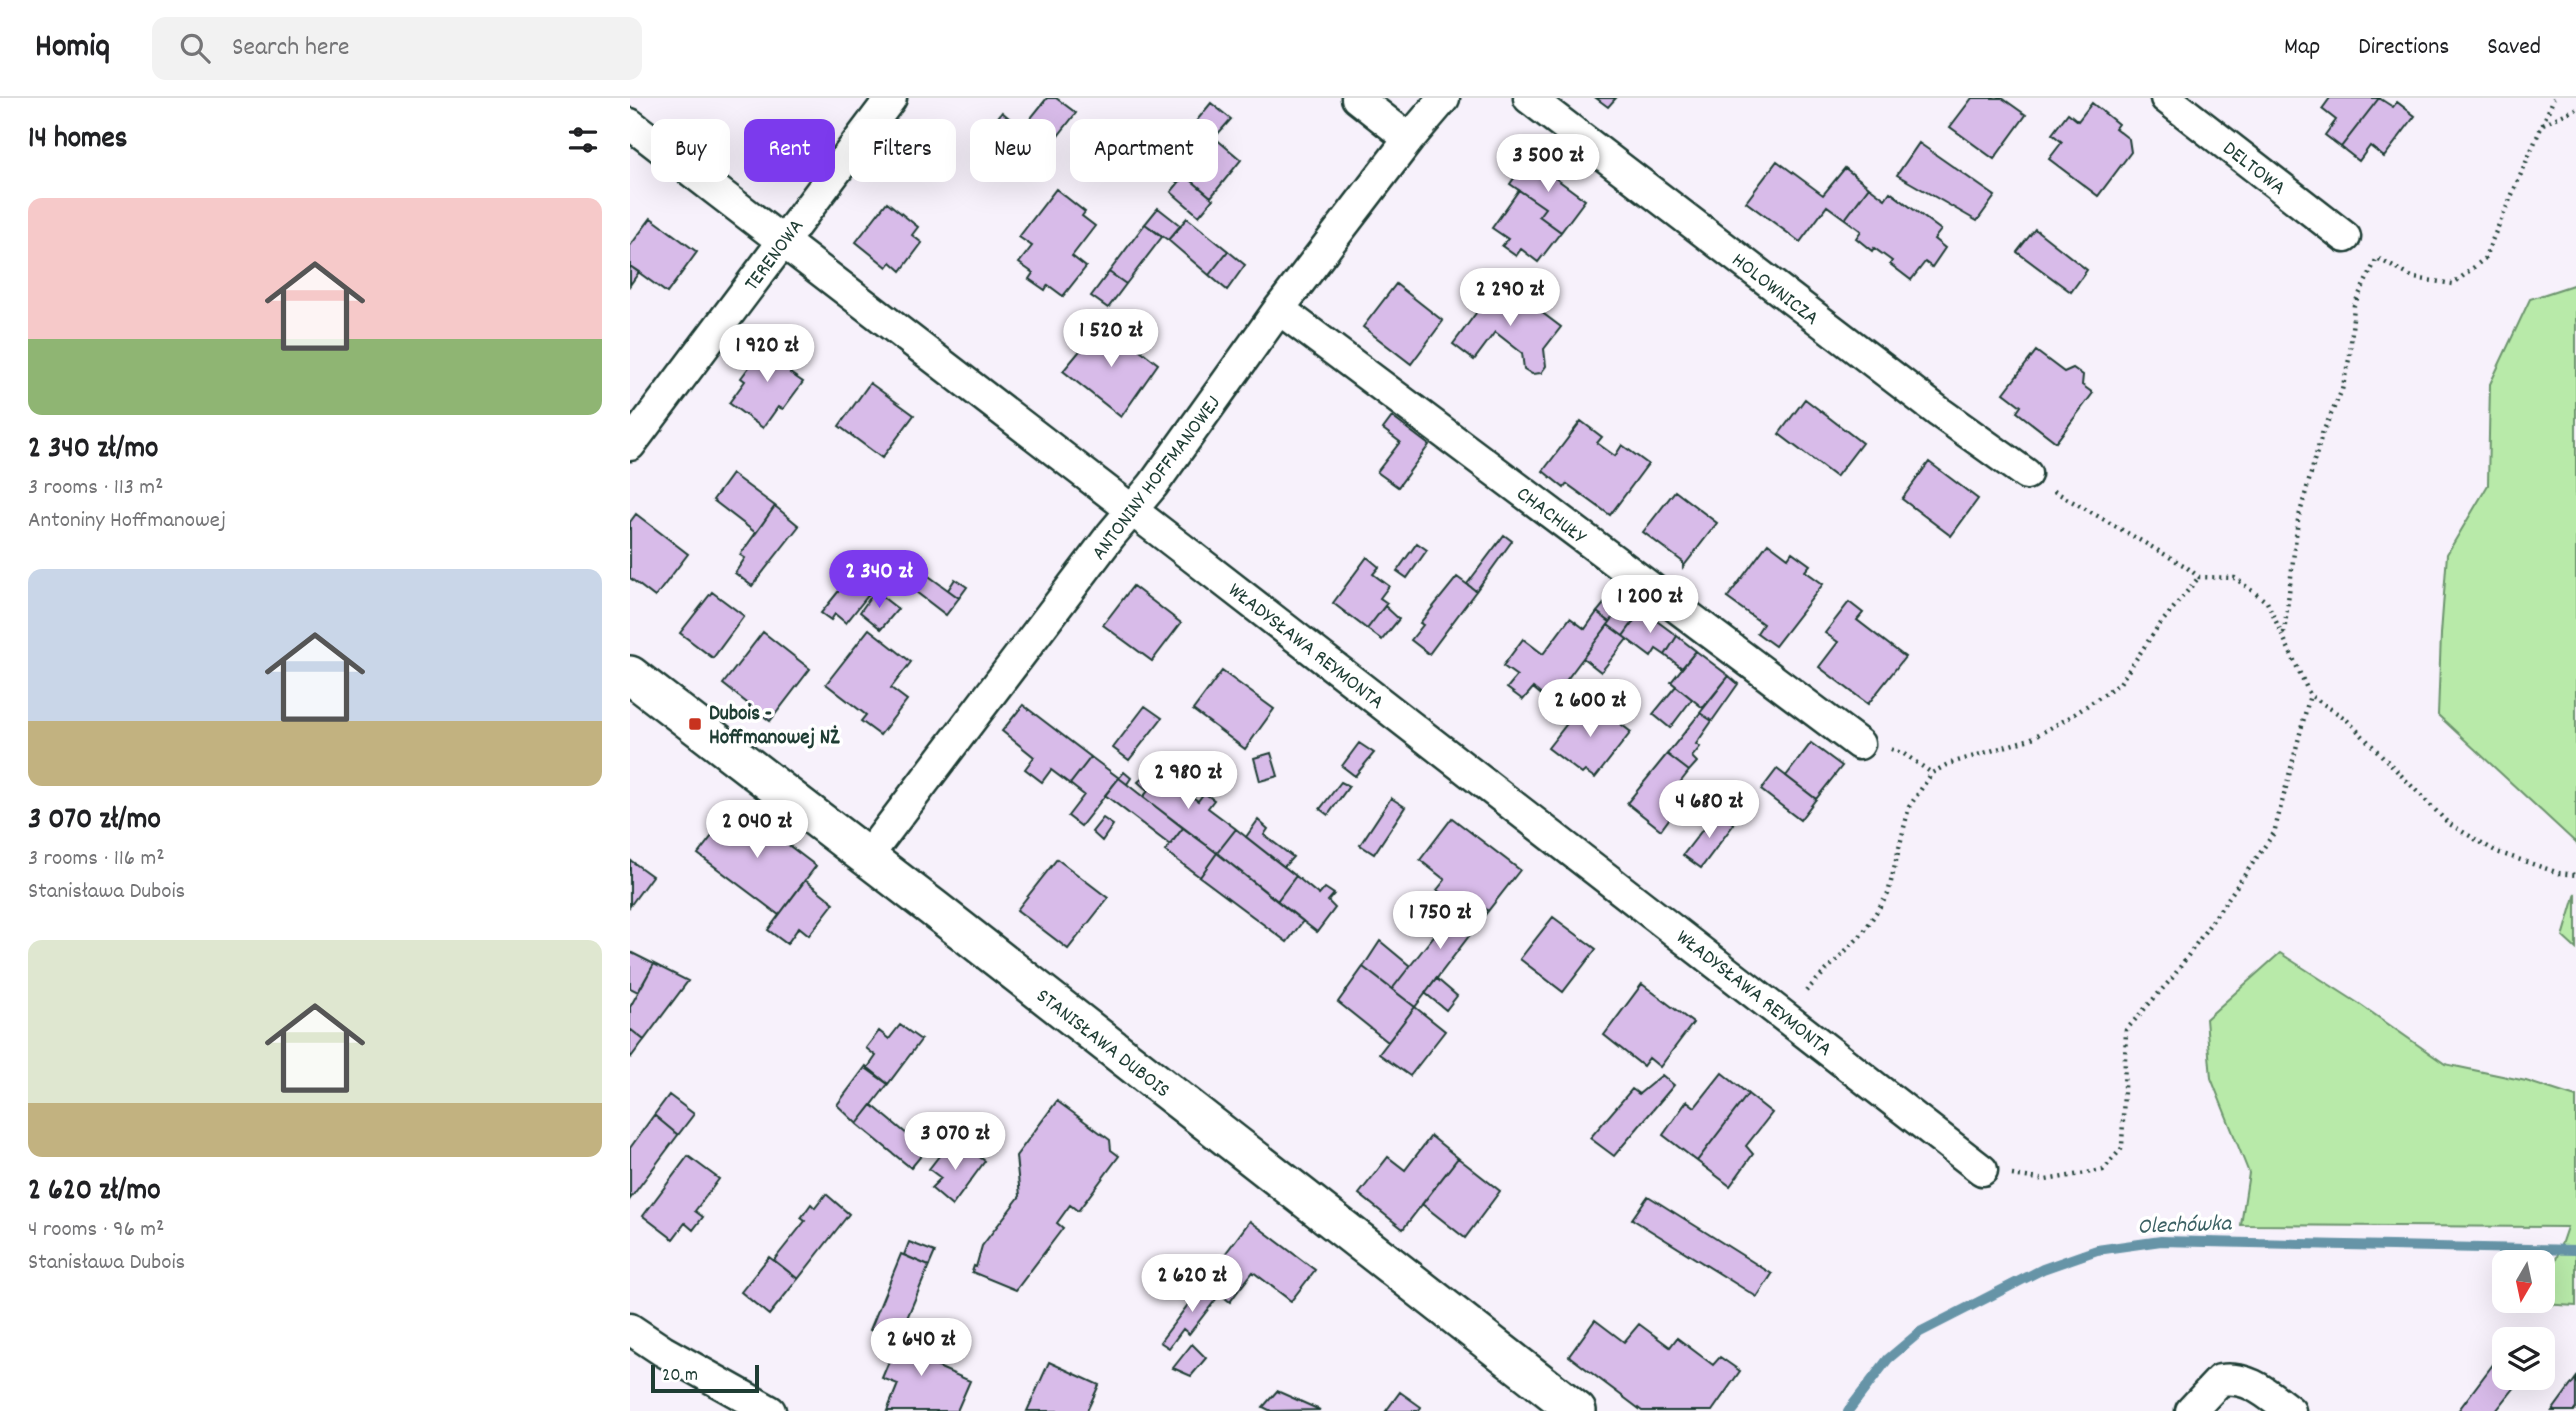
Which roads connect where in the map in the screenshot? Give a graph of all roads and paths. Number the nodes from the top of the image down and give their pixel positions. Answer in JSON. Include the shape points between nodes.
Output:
{"nodes":[{"id":1,"x":891,"y":98,"type":"edge"},
{"id":2,"x":1357,"y":98,"type":"edge"},
{"id":3,"x":1444,"y":98,"type":"edge"},
{"id":4,"x":1529,"y":98,"type":"edge"},
{"id":5,"x":2165,"y":98,"type":"edge"},
{"id":6,"x":2554,"y":98,"type":"edge"},
{"id":7,"x":2576,"y":109,"type":"edge"},
{"id":8,"x":630,"y":124,"type":"edge"},
{"id":9,"x":2542,"y":124,"type":"junction"},
{"id":10,"x":1409,"y":139,"type":"junction"},
{"id":11,"x":2345,"y":237,"type":"dead end"},
{"id":12,"x":782,"y":241,"type":"junction"},
{"id":13,"x":1279,"y":309,"type":"junction"},
{"id":14,"x":630,"y":445,"type":"edge"},
{"id":15,"x":2026,"y":474,"type":"joint"},
{"id":16,"x":1131,"y":509,"type":"junction"},
{"id":17,"x":2199,"y":577,"type":"junction"},
{"id":18,"x":2284,"y":634,"type":"junction"},
{"id":19,"x":630,"y":675,"type":"edge"},
{"id":20,"x":2310,"y":695,"type":"junction"},
{"id":21,"x":1859,"y":744,"type":"joint"},
{"id":22,"x":1933,"y":773,"type":"junction"},
{"id":23,"x":867,"y":857,"type":"junction"},
{"id":24,"x":2576,"y":875,"type":"edge"},
{"id":25,"x":1783,"y":1013,"type":"junction"},
{"id":26,"x":1982,"y":1170,"type":"joint"},
{"id":27,"x":630,"y":1329,"type":"edge"},
{"id":28,"x":770,"y":1411,"type":"edge"},
{"id":29,"x":1577,"y":1411,"type":"edge"},
{"id":30,"x":2191,"y":1411,"type":"edge"},
{"id":31,"x":2290,"y":1411,"type":"edge"}],
"edges":[{"from":1,"to":12,"type":"street","name":"TERENOWA"},
{"from":2,"to":10,"type":"street"},
{"from":3,"to":10,"type":"street","name":"ANTONINY HOFFMANOWEJ"},
{"from":4,"to":15,"type":"street","name":"HOLOWNICZA"},
{"from":5,"to":11,"type":"street","name":"DELTOWA"},
{"from":6,"to":9,"type":"path"},
{"from":7,"to":9,"type":"path"},
{"from":8,"to":12,"type":"street","name":"WŁADYSŁAWA REYMONTA"},
{"from":9,"to":18,"type":"path","via":[[2484,259],[2453,284],[2414,278],[2377,258],[2354,305],[2342,390],[2322,434],[2298,520]]},
{"from":10,"to":13,"type":"street","name":"ANTONINY HOFFMANOWEJ"},
{"from":12,"to":14,"type":"street","name":"TERENOWA"},
{"from":12,"to":16,"type":"street","name":"WŁADYSŁAWA REYMONTA"},
{"from":13,"to":16,"type":"street","name":"ANTONINY HOFFMANOWEJ"},
{"from":13,"to":21,"type":"street","name":"CHACHUŁY"},
{"from":15,"to":17,"type":"path"},
{"from":16,"to":23,"type":"street","name":"ANTONINY HOFFMANOWEJ"},
{"from":16,"to":25,"type":"street","name":"WŁADYSŁAWA REYMONTA"},
{"from":17,"to":18,"type":"path","via":[[2235,578],[2267,602]]},
{"from":17,"to":22,"type":"path","via":[[2120,683],[2030,739],[1948,764]]},
{"from":18,"to":20,"type":"path"},
{"from":19,"to":23,"type":"street","name":"STANISŁAWA DUBOIS"},
{"from":20,"to":24,"type":"path","via":[[2346,719],[2448,823],[2497,852]]},
{"from":20,"to":26,"type":"path","via":[[2274,834],[2173,977],[2126,1030],[2122,1148],[2104,1170],[2046,1180]]},
{"from":21,"to":22,"type":"path","via":[[1884,746]]},
{"from":22,"to":25,"type":"path","via":[[1909,807],[1888,894],[1863,933]]},
{"from":23,"to":29,"type":"street","name":"STANISŁAWA DUBOIS"},
{"from":25,"to":26,"type":"street","name":"WŁADYSŁAWA REYMONTA"},
{"from":27,"to":28,"type":"street"},
{"from":30,"to":31,"type":"street","via":[[2220,1380],[2235,1378],[2250,1382]]}]}
